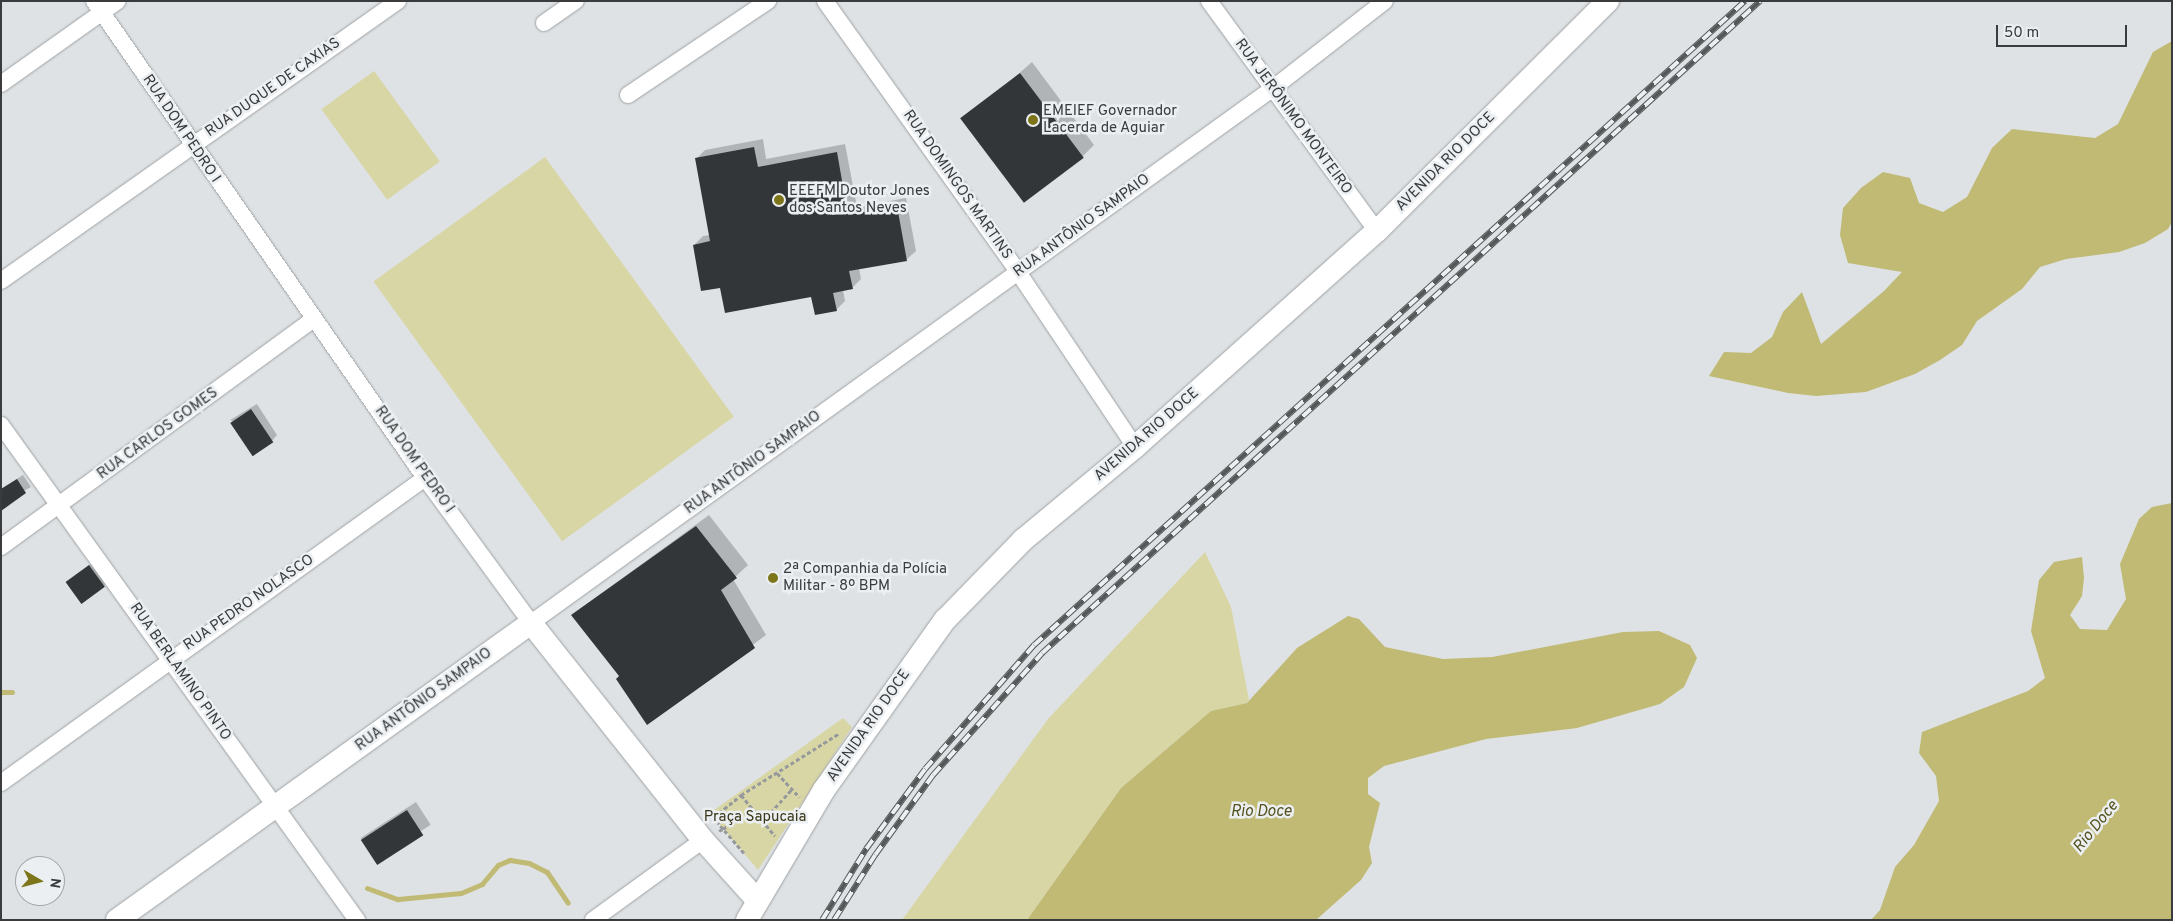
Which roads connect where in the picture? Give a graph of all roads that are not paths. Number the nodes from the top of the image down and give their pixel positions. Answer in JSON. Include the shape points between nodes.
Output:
{"nodes":[{"id":1,"x":118,"y":1,"type":"edge"},
{"id":2,"x":398,"y":1,"type":"edge"},
{"id":3,"x":576,"y":1,"type":"edge"},
{"id":4,"x":768,"y":1,"type":"edge"},
{"id":5,"x":825,"y":1,"type":"edge"},
{"id":6,"x":1209,"y":1,"type":"edge"},
{"id":7,"x":1385,"y":1,"type":"edge"},
{"id":8,"x":1605,"y":3,"type":"edge"},
{"id":9,"x":98,"y":7,"type":"edge"},
{"id":10,"x":544,"y":23,"type":"dead end"},
{"id":11,"x":1,"y":84,"type":"edge"},
{"id":12,"x":1272,"y":89,"type":"junction"},
{"id":13,"x":628,"y":95,"type":"dead end"},
{"id":14,"x":192,"y":144,"type":"junction"},
{"id":15,"x":1377,"y":232,"type":"junction"},
{"id":16,"x":1018,"y":272,"type":"junction"},
{"id":17,"x":1,"y":281,"type":"edge"},
{"id":18,"x":314,"y":319,"type":"junction"},
{"id":19,"x":1,"y":425,"type":"edge"},
{"id":20,"x":1135,"y":447,"type":"junction"},
{"id":21,"x":426,"y":478,"type":"junction"},
{"id":22,"x":61,"y":506,"type":"junction"},
{"id":23,"x":1,"y":547,"type":"edge"},
{"id":24,"x":531,"y":623,"type":"junction"},
{"id":25,"x":172,"y":658,"type":"junction"},
{"id":26,"x":1,"y":783,"type":"edge"},
{"id":27,"x":275,"y":808,"type":"junction"},
{"id":28,"x":703,"y":840,"type":"junction"},
{"id":29,"x":752,"y":910,"type":"edge"},
{"id":30,"x":117,"y":920,"type":"edge"},
{"id":31,"x":357,"y":920,"type":"edge"},
{"id":32,"x":593,"y":920,"type":"edge"}],
"edges":[{"from":1,"to":9,"type":"street"},
{"from":2,"to":14,"type":"street","name":"RUA DUQUE DE CAXIAS"},
{"from":3,"to":10,"type":"street"},
{"from":4,"to":13,"type":"street"},
{"from":5,"to":16,"type":"street","name":"RUA DOMINGOS MARTINS"},
{"from":6,"to":12,"type":"street","name":"RUA JERÔNIMO MONTEIRO"},
{"from":7,"to":12,"type":"street","name":"RUA ANTÔNIO SAMPAIO"},
{"from":8,"to":15,"type":"street","name":"AVENIDA RIO DOCE"},
{"from":9,"to":11,"type":"street"},
{"from":9,"to":14,"type":"street","name":"RUA DOM PEDRO I"},
{"from":12,"to":15,"type":"street","name":"RUA JERÔNIMO MONTEIRO"},
{"from":12,"to":16,"type":"street","name":"RUA ANTÔNIO SAMPAIO"},
{"from":14,"to":17,"type":"street","name":"RUA DUQUE DE CAXIAS"},
{"from":14,"to":18,"type":"street","name":"RUA DOM PEDRO I"},
{"from":15,"to":20,"type":"street","name":"AVENIDA RIO DOCE"},
{"from":16,"to":20,"type":"street","name":"RUA DOMINGOS MARTINS"},
{"from":16,"to":24,"type":"street","name":"RUA ANTÔNIO SAMPAIO"},
{"from":18,"to":21,"type":"street","name":"RUA DOM PEDRO I"},
{"from":18,"to":22,"type":"street","name":"RUA CARLOS GOMES"},
{"from":19,"to":22,"type":"street","name":"RUA BERLAMINO PINTO"},
{"from":20,"to":29,"type":"street","name":"AVENIDA RIO DOCE","via":[[1024,540],[945,620],[824,790]]},
{"from":21,"to":24,"type":"street","name":"RUA DOM PEDRO I"},
{"from":21,"to":25,"type":"street","name":"RUA PEDRO NOLASCO"},
{"from":22,"to":23,"type":"street","name":"RUA CARLOS GOMES"},
{"from":22,"to":25,"type":"street","name":"RUA BERLAMINO PINTO"},
{"from":24,"to":27,"type":"street","name":"RUA ANTÔNIO SAMPAIO"},
{"from":24,"to":28,"type":"street","name":"RUA DOM PEDRO I"},
{"from":25,"to":26,"type":"street","name":"RUA PEDRO NOLASCO"},
{"from":25,"to":27,"type":"street","name":"RUA BERLAMINO PINTO"},
{"from":27,"to":30,"type":"street","name":"RUA ANTÔNIO SAMPAIO"},
{"from":27,"to":31,"type":"street","name":"RUA BERLAMINO PINTO"},
{"from":28,"to":29,"type":"street","name":"RUA DOM PEDRO I"},
{"from":28,"to":32,"type":"street"}]}
